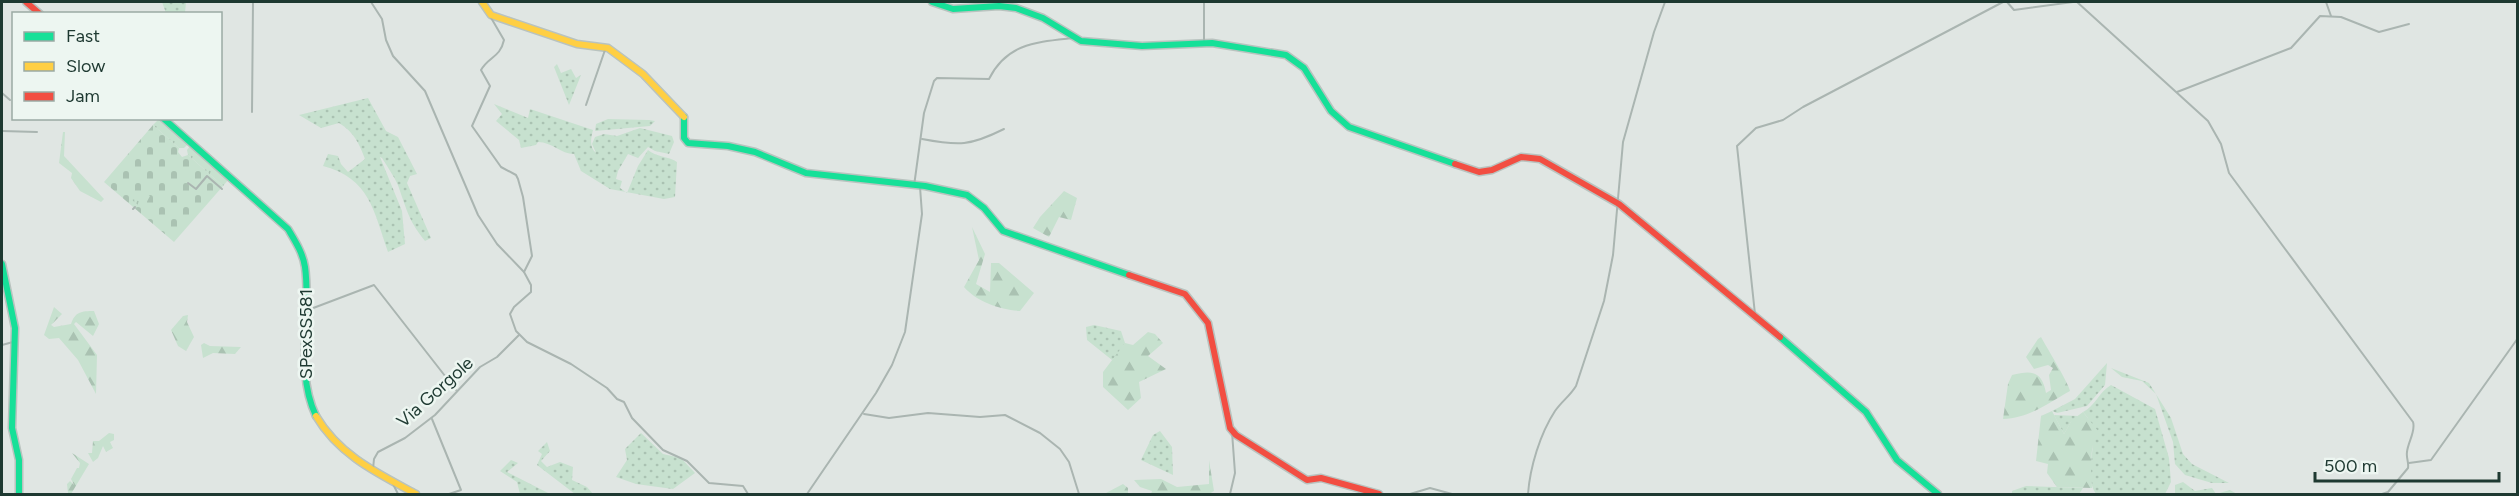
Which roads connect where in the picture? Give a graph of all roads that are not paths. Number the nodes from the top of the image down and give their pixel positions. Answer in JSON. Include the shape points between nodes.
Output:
{"nodes":[{"id":1,"x":26,"y":2,"type":"edge"},
{"id":2,"x":253,"y":2,"type":"edge"},
{"id":3,"x":371,"y":2,"type":"edge"},
{"id":4,"x":482,"y":2,"type":"edge"},
{"id":5,"x":932,"y":2,"type":"edge"},
{"id":6,"x":1204,"y":2,"type":"edge"},
{"id":7,"x":1665,"y":2,"type":"edge"},
{"id":8,"x":2005,"y":2,"type":"edge"},
{"id":9,"x":2075,"y":2,"type":"edge"},
{"id":10,"x":2326,"y":2,"type":"edge"},
{"id":11,"x":38,"y":12,"type":"edge"},
{"id":12,"x":489,"y":13,"type":"junction"},
{"id":13,"x":2331,"y":16,"type":"junction"},
{"id":14,"x":2409,"y":24,"type":"dead end"},
{"id":15,"x":1073,"y":38,"type":"junction"},
{"id":16,"x":1204,"y":42,"type":"junction"},
{"id":17,"x":606,"y":47,"type":"junction"},
{"id":18,"x":2177,"y":92,"type":"junction"},
{"id":19,"x":2,"y":93,"type":"edge"},
{"id":20,"x":10,"y":100,"type":"dead end"},
{"id":21,"x":586,"y":105,"type":"dead end"},
{"id":22,"x":252,"y":112,"type":"dead end"},
{"id":23,"x":165,"y":120,"type":"edge"},
{"id":24,"x":1004,"y":129,"type":"dead end"},
{"id":25,"x":2,"y":131,"type":"edge"},
{"id":26,"x":36,"y":132,"type":"dead end"},
{"id":27,"x":922,"y":139,"type":"junction"},
{"id":28,"x":188,"y":183,"type":"dead end"},
{"id":29,"x":917,"y":187,"type":"junction"},
{"id":30,"x":222,"y":189,"type":"dead end"},
{"id":31,"x":1619,"y":204,"type":"junction"},
{"id":32,"x":2,"y":264,"type":"edge"},
{"id":33,"x":524,"y":272,"type":"junction"},
{"id":34,"x":306,"y":311,"type":"junction"},
{"id":35,"x":1755,"y":315,"type":"junction"},
{"id":36,"x":519,"y":335,"type":"junction"},
{"id":37,"x":2517,"y":338,"type":"edge"},
{"id":38,"x":16,"y":342,"type":"junction"},
{"id":39,"x":2,"y":345,"type":"edge"},
{"id":40,"x":456,"y":390,"type":"junction"},
{"id":41,"x":864,"y":414,"type":"junction"},
{"id":42,"x":431,"y":417,"type":"junction"},
{"id":43,"x":1232,"y":429,"type":"junction"},
{"id":44,"x":2409,"y":463,"type":"junction"},
{"id":45,"x":373,"y":469,"type":"junction"},
{"id":46,"x":390,"y":478,"type":"junction"},
{"id":47,"x":19,"y":495,"type":"edge"},
{"id":48,"x":398,"y":495,"type":"edge"},
{"id":49,"x":416,"y":495,"type":"edge"},
{"id":50,"x":449,"y":495,"type":"edge"},
{"id":51,"x":748,"y":495,"type":"edge"},
{"id":52,"x":807,"y":495,"type":"edge"},
{"id":53,"x":1079,"y":495,"type":"edge"},
{"id":54,"x":1230,"y":495,"type":"edge"},
{"id":55,"x":1380,"y":495,"type":"edge"},
{"id":56,"x":1410,"y":495,"type":"edge"},
{"id":57,"x":1452,"y":495,"type":"edge"},
{"id":58,"x":1528,"y":495,"type":"edge"},
{"id":59,"x":1938,"y":495,"type":"edge"},
{"id":60,"x":2382,"y":495,"type":"edge"}],
"edges":[{"from":1,"to":11,"type":"street"},
{"from":2,"to":22,"type":"street"},
{"from":3,"to":33,"type":"street","via":[[382,19],[393,56],[425,90],[478,215],[497,244]]},
{"from":4,"to":12,"type":"street"},
{"from":5,"to":15,"type":"street","via":[[955,10],[993,5],[1023,10],[1055,24]]},
{"from":6,"to":16,"type":"street"},
{"from":7,"to":31,"type":"street","via":[[1623,142]]},
{"from":8,"to":9,"type":"street","via":[[2014,10]]},
{"from":8,"to":35,"type":"street","via":[[1783,120],[1756,128],[1737,146]]},
{"from":9,"to":18,"type":"street"},
{"from":10,"to":13,"type":"street"},
{"from":12,"to":17,"type":"street","via":[[577,44]]},
{"from":12,"to":33,"type":"street","via":[[504,40],[501,52],[482,70],[490,86],[472,126],[501,167],[518,179],[532,256]]},
{"from":13,"to":14,"type":"street","via":[[2341,16],[2379,32]]},
{"from":13,"to":18,"type":"street","via":[[2318,16],[2291,48]]},
{"from":15,"to":16,"type":"street","via":[[1142,46]]},
{"from":15,"to":27,"type":"street","via":[[1035,42],[998,62],[989,79],[937,78],[924,113]]},
{"from":16,"to":31,"type":"street","via":[[1292,57],[1334,116],[1349,127],[1479,172],[1521,157],[1540,159]]},
{"from":17,"to":21,"type":"street"},
{"from":17,"to":29,"type":"street","via":[[643,74],[684,117],[686,142],[755,152],[806,173]]},
{"from":18,"to":44,"type":"street","via":[[2208,121],[2221,144],[2229,173],[2413,422],[2415,428],[2406,455]]},
{"from":19,"to":20,"type":"street"},
{"from":23,"to":34,"type":"street","name":"SPexSS581","via":[[277,217],[294,238],[305,267]]},
{"from":24,"to":27,"type":"street","via":[[964,144]]},
{"from":25,"to":26,"type":"street"},
{"from":27,"to":29,"type":"street"},
{"from":28,"to":30,"type":"street","via":[[196,189],[207,176]]},
{"from":29,"to":41,"type":"street","via":[[922,214],[905,332],[892,365]]},
{"from":29,"to":43,"type":"street","via":[[967,195],[1003,231],[1185,294],[1208,323]]},
{"from":31,"to":35,"type":"street"},
{"from":31,"to":58,"type":"street","via":[[1604,301],[1576,386],[1556,410],[1543,435],[1529,478]]},
{"from":32,"to":38,"type":"street"},
{"from":33,"to":36,"type":"street","via":[[532,290],[510,314]]},
{"from":34,"to":40,"type":"street","via":[[374,285]]},
{"from":34,"to":45,"type":"street","name":"SPexSS581","via":[[304,368],[312,411],[333,442]]},
{"from":35,"to":59,"type":"street","via":[[1866,412],[1897,460]]},
{"from":36,"to":40,"type":"street","name":"Via Gorgole"},
{"from":36,"to":51,"type":"street","via":[[607,388],[624,402],[632,418],[663,450],[687,462],[709,483],[741,485]]},
{"from":37,"to":44,"type":"street","via":[[2431,460]]},
{"from":38,"to":39,"type":"street"},
{"from":38,"to":47,"type":"street","via":[[12,428],[19,460]]},
{"from":40,"to":42,"type":"street","name":"Via Gorgole"},
{"from":41,"to":52,"type":"street"},
{"from":41,"to":53,"type":"street","via":[[889,418],[928,413],[1005,415],[1060,449],[1069,462]]},
{"from":42,"to":45,"type":"street","name":"Via Gorgole","via":[[405,438],[378,452]]},
{"from":42,"to":50,"type":"street","via":[[461,490]]},
{"from":43,"to":54,"type":"street","via":[[1235,473]]},
{"from":43,"to":55,"type":"street","via":[[1307,480],[1321,478]]},
{"from":44,"to":60,"type":"street"},
{"from":45,"to":46,"type":"street","name":"SPexSS581"},
{"from":46,"to":48,"type":"street"},
{"from":46,"to":49,"type":"street","name":"SPexSS581"},
{"from":56,"to":57,"type":"street","via":[[1430,488]]}]}
